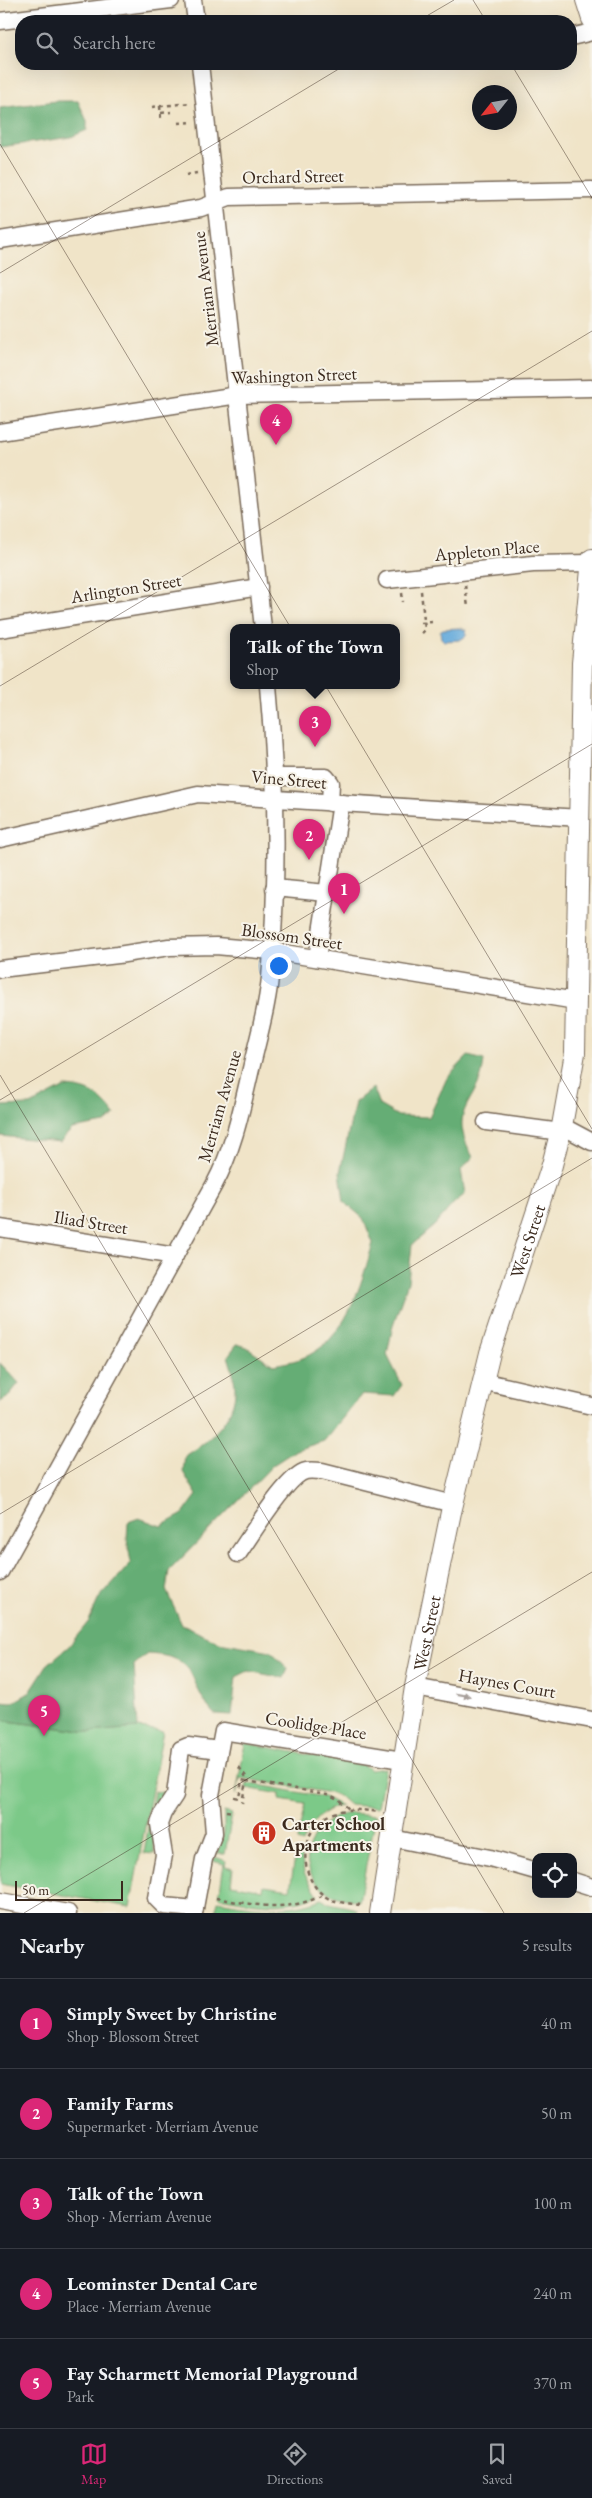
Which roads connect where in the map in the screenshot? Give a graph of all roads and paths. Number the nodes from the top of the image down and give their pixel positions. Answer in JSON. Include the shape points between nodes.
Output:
{"nodes":[{"id":1,"x":172,"y":0,"type":"edge"},
{"id":2,"x":194,"y":0,"type":"edge"},
{"id":3,"x":586,"y":0,"type":"edge"},
{"id":4,"x":43,"y":15,"type":"edge"},
{"id":5,"x":195,"y":15,"type":"edge"},
{"id":6,"x":15,"y":18,"type":"edge"},
{"id":7,"x":592,"y":18,"type":"edge"},
{"id":8,"x":0,"y":20,"type":"edge"},
{"id":9,"x":592,"y":32,"type":"edge"},
{"id":10,"x":577,"y":36,"type":"edge"},
{"id":11,"x":201,"y":70,"type":"edge"},
{"id":12,"x":191,"y":103,"type":"dead end"},
{"id":13,"x":160,"y":106,"type":"junction"},
{"id":14,"x":152,"y":107,"type":"dead end"},
{"id":15,"x":171,"y":112,"type":"dead end"},
{"id":16,"x":160,"y":113,"type":"junction"},
{"id":17,"x":161,"y":119,"type":"dead end"},
{"id":18,"x":193,"y":121,"type":"dead end"},
{"id":19,"x":178,"y":123,"type":"dead end"},
{"id":20,"x":198,"y":173,"type":"dead end"},
{"id":21,"x":186,"y":175,"type":"dead end"},
{"id":22,"x":592,"y":190,"type":"edge"},
{"id":23,"x":215,"y":202,"type":"junction"},
{"id":24,"x":0,"y":240,"type":"edge"},
{"id":25,"x":592,"y":388,"type":"edge"},
{"id":26,"x":238,"y":396,"type":"junction"},
{"id":27,"x":0,"y":432,"type":"edge"},
{"id":28,"x":592,"y":561,"type":"edge"},
{"id":29,"x":388,"y":580,"type":"dead end"},
{"id":30,"x":464,"y":581,"type":"dead end"},
{"id":31,"x":421,"y":584,"type":"dead end"},
{"id":32,"x":259,"y":587,"type":"junction"},
{"id":33,"x":468,"y":607,"type":"dead end"},
{"id":34,"x":423,"y":622,"type":"junction"},
{"id":35,"x":432,"y":622,"type":"dead end"},
{"id":36,"x":263,"y":624,"type":"edge"},
{"id":37,"x":0,"y":629,"type":"edge"},
{"id":38,"x":422,"y":633,"type":"dead end"},
{"id":39,"x":268,"y":689,"type":"edge"},
{"id":40,"x":275,"y":777,"type":"junction"},
{"id":41,"x":277,"y":799,"type":"junction"},
{"id":42,"x":336,"y":803,"type":"junction"},
{"id":43,"x":580,"y":818,"type":"junction"},
{"id":44,"x":0,"y":839,"type":"edge"},
{"id":45,"x":274,"y":888,"type":"junction"},
{"id":46,"x":327,"y":893,"type":"junction"},
{"id":47,"x":585,"y":909,"type":"edge"},
{"id":48,"x":272,"y":951,"type":"junction"},
{"id":49,"x":317,"y":958,"type":"junction"},
{"id":50,"x":0,"y":969,"type":"edge"},
{"id":51,"x":576,"y":1002,"type":"junction"},
{"id":52,"x":486,"y":1122,"type":"dead end"},
{"id":53,"x":561,"y":1129,"type":"junction"},
{"id":54,"x":592,"y":1142,"type":"edge"},
{"id":55,"x":0,"y":1228,"type":"edge"},
{"id":56,"x":176,"y":1256,"type":"junction"},
{"id":57,"x":482,"y":1381,"type":"junction"},
{"id":58,"x":592,"y":1406,"type":"edge"},
{"id":59,"x":453,"y":1504,"type":"junction"},
{"id":60,"x":238,"y":1554,"type":"dead end"},
{"id":61,"x":0,"y":1572,"type":"edge"},
{"id":62,"x":415,"y":1687,"type":"junction"},
{"id":63,"x":592,"y":1720,"type":"edge"},
{"id":64,"x":219,"y":1750,"type":"junction"},
{"id":65,"x":402,"y":1760,"type":"junction"},
{"id":66,"x":239,"y":1768,"type":"dead end"},
{"id":67,"x":247,"y":1781,"type":"junction"},
{"id":68,"x":234,"y":1797,"type":"dead end"},
{"id":69,"x":242,"y":1803,"type":"dead end"},
{"id":70,"x":350,"y":1810,"type":"junction"},
{"id":71,"x":227,"y":1811,"type":"dead end"},
{"id":72,"x":234,"y":1812,"type":"dead end"},
{"id":73,"x":379,"y":1812,"type":"dead end"},
{"id":74,"x":392,"y":1838,"type":"junction"},
{"id":75,"x":296,"y":1847,"type":"dead end"},
{"id":76,"x":305,"y":1848,"type":"junction"},
{"id":77,"x":532,"y":1870,"type":"edge"},
{"id":78,"x":577,"y":1883,"type":"edge"},
{"id":79,"x":592,"y":1887,"type":"edge"},
{"id":80,"x":324,"y":1894,"type":"junction"},
{"id":81,"x":216,"y":1898,"type":"dead end"},
{"id":82,"x":0,"y":1900,"type":"edge"},
{"id":83,"x":360,"y":1905,"type":"dead end"},
{"id":84,"x":194,"y":1911,"type":"edge"},
{"id":85,"x":68,"y":1913,"type":"edge"},
{"id":86,"x":380,"y":1913,"type":"edge"}],
"edges":[{"from":1,"to":4,"type":"street"},
{"from":2,"to":5,"type":"street"},
{"from":3,"to":7,"type":"main road"},
{"from":6,"to":8,"type":"street"},
{"from":9,"to":10,"type":"street"},
{"from":11,"to":23,"type":"street","name":"Merriam Avenue"},
{"from":12,"to":13,"type":"path"},
{"from":13,"to":14,"type":"path"},
{"from":13,"to":16,"type":"path"},
{"from":15,"to":16,"type":"path"},
{"from":16,"to":17,"type":"path"},
{"from":18,"to":19,"type":"path"},
{"from":20,"to":21,"type":"path"},
{"from":22,"to":23,"type":"street","name":"Orchard Street","via":[[278,195],[229,197]]},
{"from":23,"to":24,"type":"street","name":"Orchard Street","via":[[201,208]]},
{"from":23,"to":26,"type":"street","name":"Merriam Avenue"},
{"from":25,"to":26,"type":"street","name":"Washington Street"},
{"from":26,"to":27,"type":"street","name":"Washington Street"},
{"from":26,"to":32,"type":"street","name":"Merriam Avenue"},
{"from":28,"to":29,"type":"street","name":"Appleton Place"},
{"from":28,"to":43,"type":"main road","name":"West Street","via":[[582,663]]},
{"from":30,"to":33,"type":"path"},
{"from":31,"to":34,"type":"path"},
{"from":32,"to":36,"type":"street","name":"Merriam Avenue"},
{"from":32,"to":37,"type":"street","name":"Arlington Street"},
{"from":34,"to":35,"type":"path"},
{"from":34,"to":38,"type":"path","via":[[425,630]]},
{"from":39,"to":40,"type":"street","name":"Merriam Avenue"},
{"from":40,"to":41,"type":"street","name":"Merriam Avenue"},
{"from":40,"to":42,"type":"street","via":[[328,778]]},
{"from":41,"to":42,"type":"street","name":"Vine Street"},
{"from":41,"to":44,"type":"street","name":"Vine Street","via":[[198,794]]},
{"from":41,"to":45,"type":"street","name":"Merriam Avenue"},
{"from":42,"to":43,"type":"street","name":"Vine Street"},
{"from":42,"to":46,"type":"street"},
{"from":43,"to":47,"type":"main road","name":"West Street"},
{"from":45,"to":46,"type":"street"},
{"from":45,"to":48,"type":"street","name":"Merriam Avenue"},
{"from":46,"to":49,"type":"street"},
{"from":47,"to":51,"type":"main road","name":"West Street"},
{"from":48,"to":49,"type":"street","name":"Blossom Street"},
{"from":48,"to":50,"type":"street","name":"Blossom Street","via":[[216,946],[169,947]]},
{"from":48,"to":56,"type":"street","name":"Merriam Avenue","via":[[262,1024],[236,1131],[223,1168]]},
{"from":49,"to":51,"type":"street","name":"Blossom Street"},
{"from":51,"to":53,"type":"main road","name":"West Street","via":[[575,1053]]},
{"from":52,"to":53,"type":"street"},
{"from":53,"to":54,"type":"street"},
{"from":53,"to":57,"type":"main road","name":"West Street"},
{"from":55,"to":56,"type":"street","name":"Iliad Street"},
{"from":56,"to":61,"type":"street","name":"Merriam Avenue"},
{"from":57,"to":58,"type":"street"},
{"from":57,"to":59,"type":"main road","name":"West Street"},
{"from":59,"to":60,"type":"street","via":[[322,1471],[306,1471],[281,1492]]},
{"from":59,"to":62,"type":"main road","name":"West Street"},
{"from":62,"to":63,"type":"street","name":"Haynes Court","one_way":true},
{"from":62,"to":65,"type":"main road","name":"West Street"},
{"from":64,"to":65,"type":"street","name":"Coolidge Place","via":[[222,1731]]},
{"from":64,"to":84,"type":"street","via":[[211,1795],[214,1833],[204,1859]]},
{"from":64,"to":84,"type":"street","via":[[188,1746],[181,1749],[174,1795],[159,1824],[164,1855],[156,1898],[164,1906]]},
{"from":65,"to":74,"type":"main road","name":"West Street"},
{"from":66,"to":67,"type":"path"},
{"from":67,"to":68,"type":"path","via":[[242,1780],[239,1798]]},
{"from":67,"to":69,"type":"path"},
{"from":67,"to":70,"type":"path","via":[[327,1794]]},
{"from":70,"to":73,"type":"path"},
{"from":70,"to":76,"type":"path","via":[[336,1812],[323,1819],[313,1829]]},
{"from":71,"to":72,"type":"path"},
{"from":74,"to":77,"type":"street"},
{"from":74,"to":86,"type":"main road","name":"West Street"},
{"from":75,"to":76,"type":"path"},
{"from":76,"to":80,"type":"path","via":[[308,1870]]},
{"from":78,"to":79,"type":"street"},
{"from":80,"to":81,"type":"path","via":[[300,1905],[282,1908]]},
{"from":80,"to":83,"type":"path","via":[[334,1900]]},
{"from":82,"to":85,"type":"street"}]}
